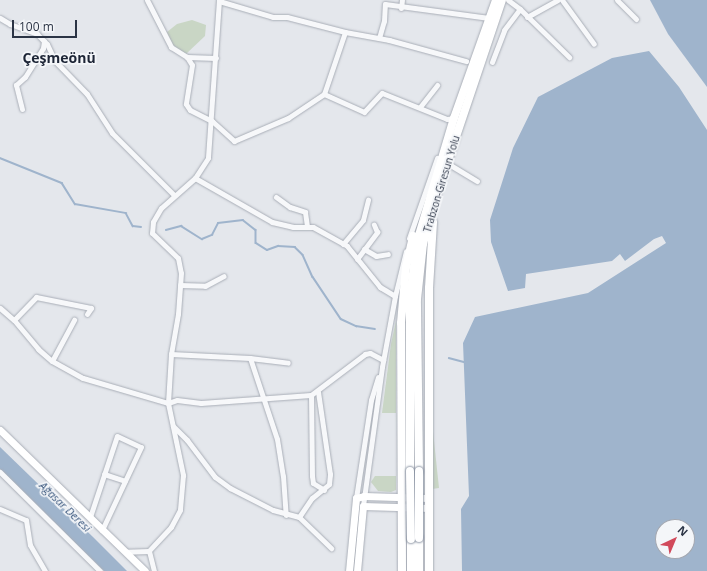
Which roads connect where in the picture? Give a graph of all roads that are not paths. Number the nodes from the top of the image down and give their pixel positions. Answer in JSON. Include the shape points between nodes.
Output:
{"nodes":[{"id":1,"x":147,"y":0,"type":"edge"},
{"id":2,"x":219,"y":0,"type":"edge"},
{"id":3,"x":402,"y":0,"type":"edge"},
{"id":4,"x":496,"y":0,"type":"edge"},
{"id":5,"x":502,"y":0,"type":"edge"},
{"id":6,"x":508,"y":0,"type":"edge"},
{"id":7,"x":558,"y":0,"type":"edge"},
{"id":8,"x":562,"y":0,"type":"edge"},
{"id":9,"x":617,"y":0,"type":"edge"},
{"id":10,"x":401,"y":8,"type":"junction"},
{"id":11,"x":520,"y":9,"type":"junction"},
{"id":12,"x":528,"y":17,"type":"junction"},
{"id":13,"x":0,"y":18,"type":"edge"},
{"id":14,"x":489,"y":18,"type":"junction"},
{"id":15,"x":636,"y":19,"type":"dead end"},
{"id":16,"x":345,"y":32,"type":"junction"},
{"id":17,"x":379,"y":38,"type":"junction"},
{"id":18,"x":44,"y":41,"type":"junction"},
{"id":19,"x":594,"y":44,"type":"dead end"},
{"id":20,"x":187,"y":57,"type":"junction"},
{"id":21,"x":569,"y":57,"type":"dead end"},
{"id":22,"x":216,"y":58,"type":"junction"},
{"id":23,"x":466,"y":61,"type":"dead end"},
{"id":24,"x":492,"y":62,"type":"dead end"},
{"id":25,"x":437,"y":85,"type":"dead end"},
{"id":26,"x":324,"y":94,"type":"junction"},
{"id":27,"x":420,"y":107,"type":"junction"},
{"id":28,"x":22,"y":109,"type":"dead end"},
{"id":29,"x":454,"y":118,"type":"junction"},
{"id":30,"x":212,"y":121,"type":"junction"},
{"id":31,"x":438,"y":158,"type":"junction"},
{"id":32,"x":447,"y":163,"type":"junction"},
{"id":33,"x":195,"y":178,"type":"junction"},
{"id":34,"x":477,"y":182,"type":"dead end"},
{"id":35,"x":174,"y":195,"type":"junction"},
{"id":36,"x":276,"y":197,"type":"dead end"},
{"id":37,"x":368,"y":200,"type":"dead end"},
{"id":38,"x":434,"y":202,"type":"junction"},
{"id":39,"x":374,"y":224,"type":"dead end"},
{"id":40,"x":306,"y":227,"type":"junction"},
{"id":41,"x":343,"y":244,"type":"junction"},
{"id":42,"x":364,"y":249,"type":"junction"},
{"id":43,"x":388,"y":254,"type":"dead end"},
{"id":44,"x":357,"y":259,"type":"junction"},
{"id":45,"x":224,"y":276,"type":"dead end"},
{"id":46,"x":180,"y":285,"type":"junction"},
{"id":47,"x":395,"y":296,"type":"junction"},
{"id":48,"x":0,"y":308,"type":"edge"},
{"id":49,"x":87,"y":314,"type":"dead end"},
{"id":50,"x":14,"y":320,"type":"junction"},
{"id":51,"x":74,"y":320,"type":"dead end"},
{"id":52,"x":171,"y":354,"type":"junction"},
{"id":53,"x":250,"y":358,"type":"junction"},
{"id":54,"x":383,"y":360,"type":"junction"},
{"id":55,"x":52,"y":361,"type":"junction"},
{"id":56,"x":288,"y":363,"type":"dead end"},
{"id":57,"x":382,"y":367,"type":"junction"},
{"id":58,"x":318,"y":392,"type":"junction"},
{"id":59,"x":311,"y":395,"type":"junction"},
{"id":60,"x":263,"y":399,"type":"junction"},
{"id":61,"x":168,"y":403,"type":"junction"},
{"id":62,"x":173,"y":425,"type":"junction"},
{"id":63,"x":0,"y":430,"type":"edge"},
{"id":64,"x":1,"y":474,"type":"edge"},
{"id":65,"x":104,"y":474,"type":"junction"},
{"id":66,"x":125,"y":481,"type":"junction"},
{"id":67,"x":324,"y":490,"type":"junction"},
{"id":68,"x":364,"y":496,"type":"junction"},
{"id":69,"x":402,"y":497,"type":"junction"},
{"id":70,"x":356,"y":498,"type":"junction"},
{"id":71,"x":428,"y":498,"type":"junction"},
{"id":72,"x":363,"y":506,"type":"junction"},
{"id":73,"x":402,"y":508,"type":"junction"},
{"id":74,"x":429,"y":508,"type":"junction"},
{"id":75,"x":0,"y":509,"type":"edge"},
{"id":76,"x":286,"y":515,"type":"junction"},
{"id":77,"x":90,"y":517,"type":"junction"},
{"id":78,"x":299,"y":517,"type":"junction"},
{"id":79,"x":102,"y":530,"type":"junction"},
{"id":80,"x":415,"y":538,"type":"junction"},
{"id":81,"x":331,"y":548,"type":"dead end"},
{"id":82,"x":149,"y":551,"type":"junction"},
{"id":83,"x":125,"y":552,"type":"junction"},
{"id":84,"x":45,"y":571,"type":"edge"},
{"id":85,"x":100,"y":571,"type":"edge"},
{"id":86,"x":145,"y":571,"type":"edge"},
{"id":87,"x":154,"y":571,"type":"edge"},
{"id":88,"x":349,"y":571,"type":"edge"},
{"id":89,"x":357,"y":571,"type":"edge"},
{"id":90,"x":402,"y":571,"type":"edge"},
{"id":91,"x":411,"y":571,"type":"edge"},
{"id":92,"x":419,"y":571,"type":"edge"},
{"id":93,"x":429,"y":571,"type":"edge"}],
"edges":[{"from":1,"to":20,"type":"street","via":[[171,47]]},
{"from":2,"to":16,"type":"street","via":[[273,17],[287,17]]},
{"from":2,"to":22,"type":"street"},
{"from":3,"to":10,"type":"street"},
{"from":4,"to":14,"type":"highway","name":"Trabzon-Giresun Yolu"},
{"from":5,"to":32,"type":"highway","name":"Trabzon-Giresun Yolu"},
{"from":6,"to":11,"type":"street"},
{"from":7,"to":12,"type":"street"},
{"from":8,"to":19,"type":"street"},
{"from":9,"to":15,"type":"street"},
{"from":10,"to":14,"type":"street"},
{"from":10,"to":17,"type":"street","via":[[385,4]]},
{"from":11,"to":12,"type":"street"},
{"from":11,"to":24,"type":"street","via":[[504,30]]},
{"from":12,"to":21,"type":"street"},
{"from":13,"to":18,"type":"street","via":[[37,34]]},
{"from":14,"to":29,"type":"highway","name":"Trabzon-Giresun Yolu"},
{"from":16,"to":17,"type":"street"},
{"from":16,"to":26,"type":"street"},
{"from":17,"to":23,"type":"street"},
{"from":18,"to":28,"type":"street","via":[[43,48],[25,77],[16,85]]},
{"from":18,"to":35,"type":"street","via":[[55,61],[87,94],[112,132]]},
{"from":20,"to":22,"type":"street"},
{"from":20,"to":30,"type":"street","via":[[192,65],[186,104],[190,110]]},
{"from":22,"to":30,"type":"street"},
{"from":25,"to":27,"type":"street"},
{"from":26,"to":27,"type":"street","via":[[364,112],[382,93]]},
{"from":26,"to":30,"type":"street","via":[[288,118],[234,141]]},
{"from":27,"to":29,"type":"street","via":[[447,119]]},
{"from":29,"to":31,"type":"highway"},
{"from":29,"to":80,"type":"highway","name":"Trabzon-Giresun Yolu","bridge":true,"via":[[417,242],[410,298],[410,471]]},
{"from":30,"to":33,"type":"street","via":[[208,158]]},
{"from":31,"to":47,"type":"street","via":[[413,221]]},
{"from":31,"to":69,"type":"highway","via":[[415,225],[402,302]]},
{"from":32,"to":34,"type":"street"},
{"from":32,"to":38,"type":"highway","name":"Trabzon-Giresun Yolu"},
{"from":33,"to":35,"type":"street"},
{"from":33,"to":40,"type":"street","via":[[272,222]]},
{"from":35,"to":46,"type":"street","via":[[153,222],[152,233],[178,258]]},
{"from":36,"to":40,"type":"street","via":[[290,207],[305,212]]},
{"from":37,"to":41,"type":"street","via":[[364,220]]},
{"from":38,"to":71,"type":"highway","via":[[429,288]]},
{"from":38,"to":80,"type":"highway","name":"Trabzon-Giresun Yolu","bridge":true,"via":[[423,244],[417,299],[419,471]]},
{"from":39,"to":42,"type":"street","via":[[377,232]]},
{"from":40,"to":41,"type":"street","via":[[313,227]]},
{"from":41,"to":44,"type":"street"},
{"from":42,"to":43,"type":"street","via":[[376,256]]},
{"from":42,"to":44,"type":"street"},
{"from":44,"to":47,"type":"street","via":[[380,287]]},
{"from":45,"to":46,"type":"street","via":[[205,286]]},
{"from":46,"to":52,"type":"street"},
{"from":47,"to":54,"type":"street"},
{"from":48,"to":50,"type":"street"},
{"from":49,"to":50,"type":"street","via":[[91,308],[36,297]]},
{"from":50,"to":55,"type":"street","via":[[38,349]]},
{"from":51,"to":55,"type":"street"},
{"from":52,"to":53,"type":"street"},
{"from":52,"to":61,"type":"street"},
{"from":53,"to":56,"type":"street"},
{"from":53,"to":60,"type":"street"},
{"from":54,"to":57,"type":"street"},
{"from":54,"to":58,"type":"street","via":[[370,353],[365,354]]},
{"from":55,"to":61,"type":"street","via":[[83,378]]},
{"from":57,"to":68,"type":"street"},
{"from":57,"to":70,"type":"street","via":[[371,400]]},
{"from":58,"to":59,"type":"street"},
{"from":58,"to":67,"type":"street","via":[[330,474],[329,484]]},
{"from":59,"to":60,"type":"street"},
{"from":59,"to":67,"type":"street","via":[[312,476],[313,483]]},
{"from":60,"to":61,"type":"street","via":[[201,403],[177,400]]},
{"from":60,"to":76,"type":"street","via":[[280,456]]},
{"from":61,"to":62,"type":"street"},
{"from":62,"to":76,"type":"street","via":[[188,440],[215,477],[230,488]]},
{"from":62,"to":82,"type":"street","via":[[183,475],[180,510],[171,527]]},
{"from":63,"to":77,"type":"main road"},
{"from":64,"to":85,"type":"street"},
{"from":65,"to":66,"type":"street"},
{"from":65,"to":66,"type":"street","via":[[117,436],[141,447]]},
{"from":65,"to":77,"type":"street"},
{"from":66,"to":79,"type":"street"},
{"from":67,"to":78,"type":"street","via":[[312,498]]},
{"from":68,"to":69,"type":"main road"},
{"from":68,"to":70,"type":"main road"},
{"from":68,"to":72,"type":"street"},
{"from":69,"to":71,"type":"main road"},
{"from":69,"to":73,"type":"highway"},
{"from":70,"to":88,"type":"main road"},
{"from":71,"to":74,"type":"highway"},
{"from":72,"to":73,"type":"main road"},
{"from":72,"to":89,"type":"main road"},
{"from":73,"to":74,"type":"main road"},
{"from":73,"to":90,"type":"highway"},
{"from":74,"to":93,"type":"highway"},
{"from":75,"to":84,"type":"street","via":[[26,520],[30,545]]},
{"from":76,"to":78,"type":"street"},
{"from":77,"to":79,"type":"main road"},
{"from":78,"to":81,"type":"street"},
{"from":79,"to":83,"type":"main road"},
{"from":80,"to":91,"type":"highway"},
{"from":80,"to":92,"type":"highway"},
{"from":82,"to":83,"type":"street"},
{"from":82,"to":87,"type":"street"},
{"from":83,"to":86,"type":"main road"}]}
